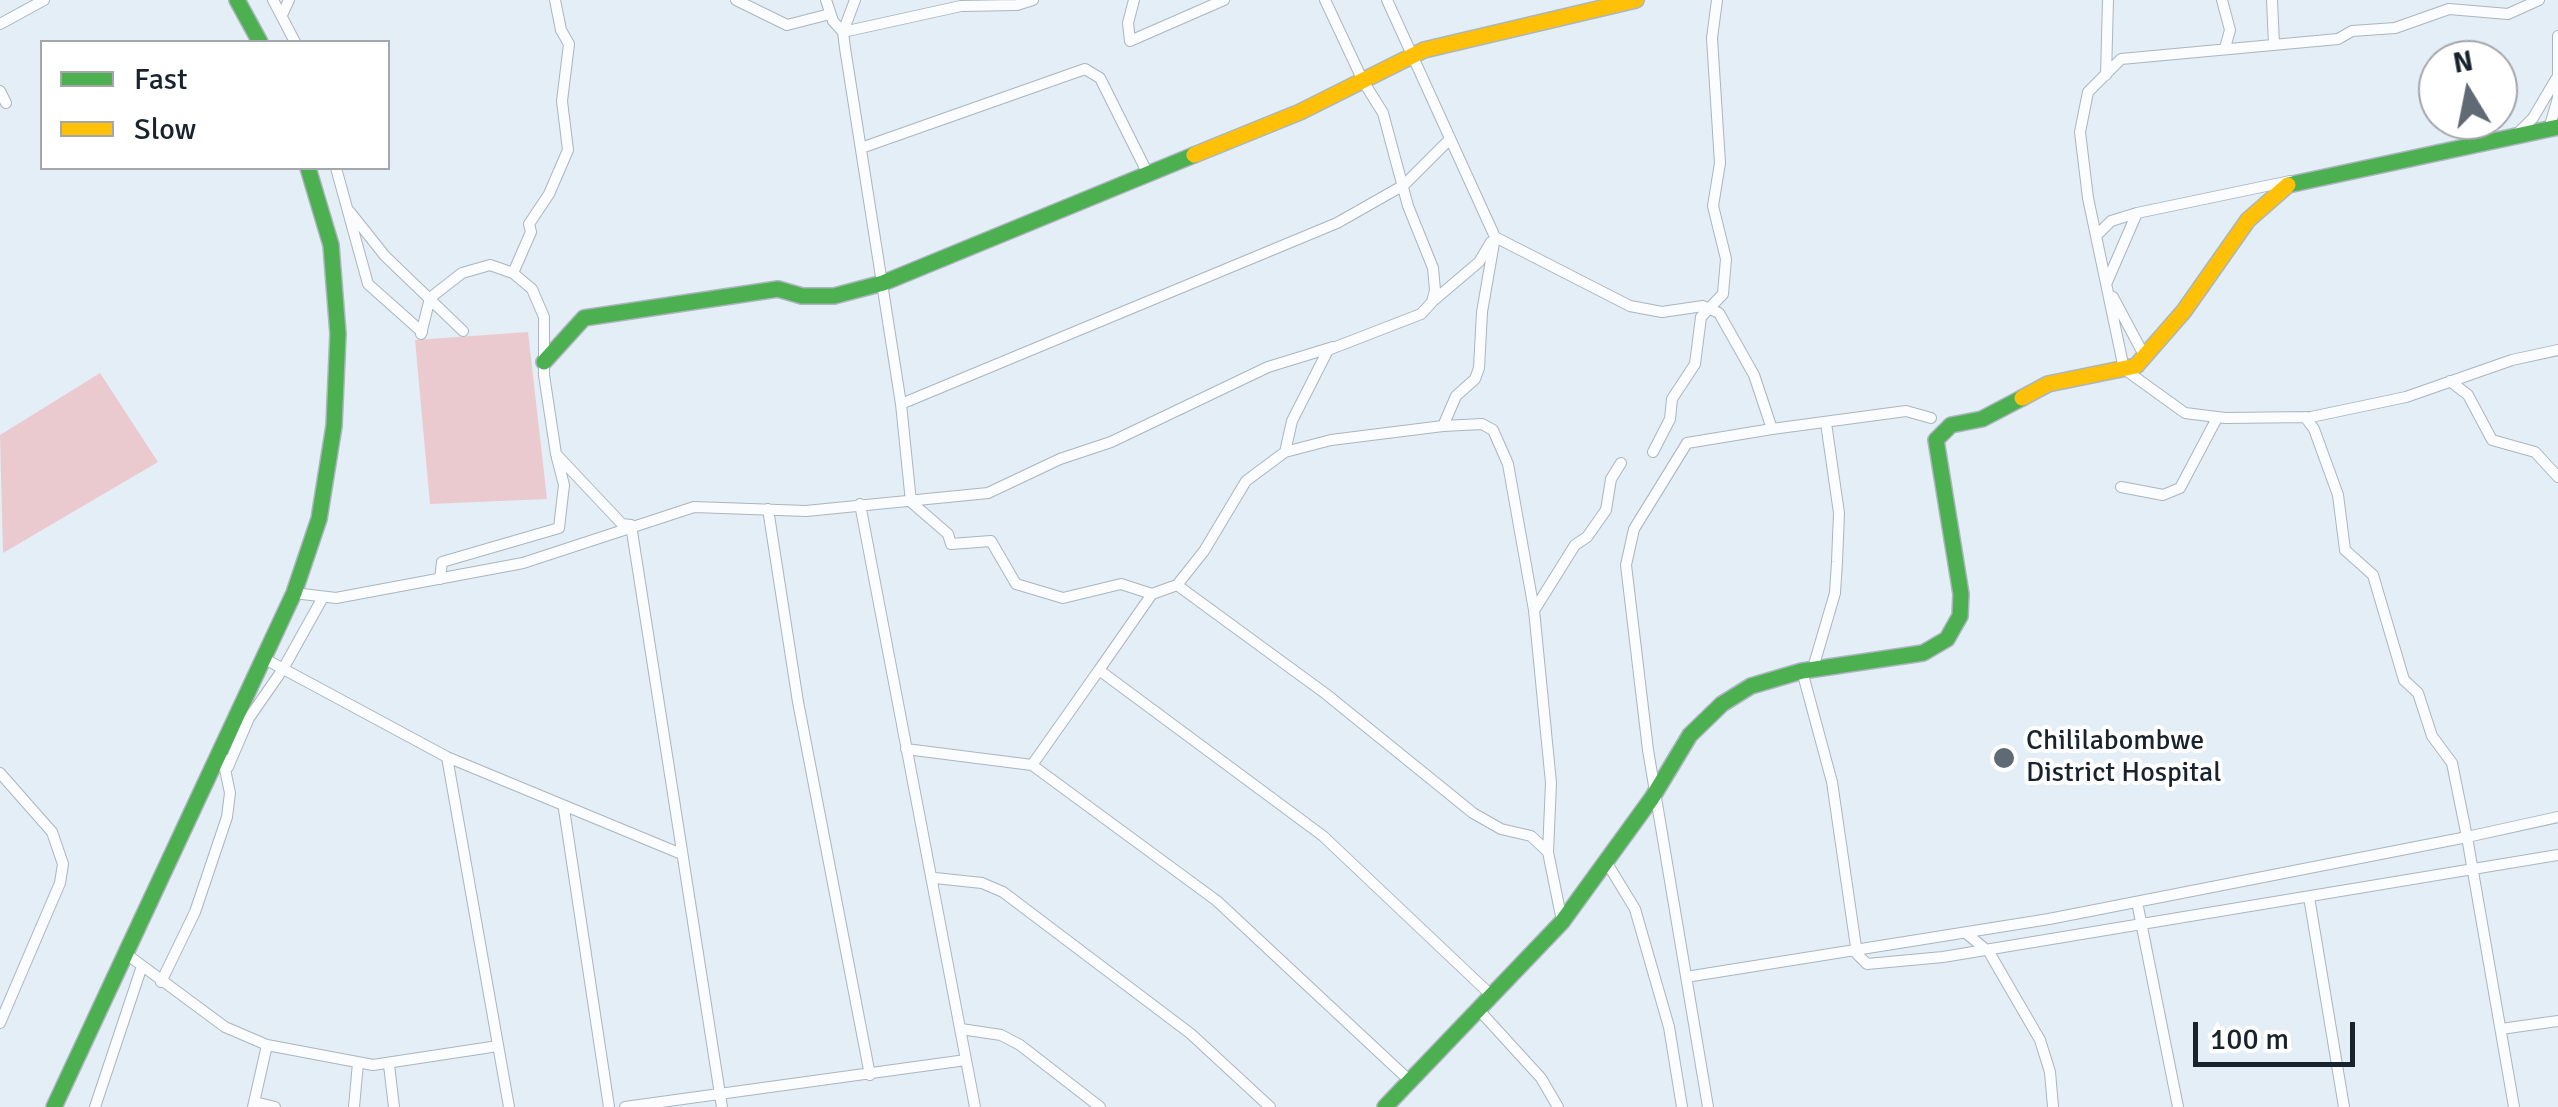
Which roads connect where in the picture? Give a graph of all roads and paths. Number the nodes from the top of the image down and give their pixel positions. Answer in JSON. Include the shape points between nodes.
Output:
{"nodes":[{"id":1,"x":44,"y":0,"type":"edge"},
{"id":2,"x":237,"y":0,"type":"edge"},
{"id":3,"x":273,"y":0,"type":"edge"},
{"id":4,"x":290,"y":0,"type":"edge"},
{"id":5,"x":555,"y":0,"type":"edge"},
{"id":6,"x":736,"y":0,"type":"edge"},
{"id":7,"x":826,"y":0,"type":"edge"},
{"id":8,"x":854,"y":0,"type":"edge"},
{"id":9,"x":1033,"y":0,"type":"edge"},
{"id":10,"x":1134,"y":0,"type":"edge"},
{"id":11,"x":1224,"y":0,"type":"edge"},
{"id":12,"x":1326,"y":0,"type":"edge"},
{"id":13,"x":1388,"y":0,"type":"edge"},
{"id":14,"x":1636,"y":0,"type":"edge"},
{"id":15,"x":1717,"y":0,"type":"edge"},
{"id":16,"x":2108,"y":0,"type":"edge"},
{"id":17,"x":2222,"y":0,"type":"edge"},
{"id":18,"x":2272,"y":0,"type":"edge"},
{"id":19,"x":2539,"y":0,"type":"edge"},
{"id":20,"x":2448,"y":4,"type":"edge"},
{"id":21,"x":830,"y":14,"type":"junction"},
{"id":22,"x":282,"y":15,"type":"junction"},
{"id":23,"x":0,"y":24,"type":"edge"},
{"id":24,"x":843,"y":32,"type":"junction"},
{"id":25,"x":2558,"y":36,"type":"edge"},
{"id":26,"x":259,"y":40,"type":"edge"},
{"id":27,"x":294,"y":40,"type":"edge"},
{"id":28,"x":2274,"y":44,"type":"junction"},
{"id":29,"x":2224,"y":48,"type":"junction"},
{"id":30,"x":1410,"y":58,"type":"junction"},
{"id":31,"x":2106,"y":75,"type":"junction"},
{"id":32,"x":2557,"y":77,"type":"edge"},
{"id":33,"x":1363,"y":81,"type":"junction"},
{"id":34,"x":0,"y":91,"type":"edge"},
{"id":35,"x":6,"y":103,"type":"dead end"},
{"id":36,"x":2554,"y":128,"type":"edge"},
{"id":37,"x":2518,"y":133,"type":"edge"},
{"id":38,"x":2518,"y":135,"type":"edge"},
{"id":39,"x":1449,"y":140,"type":"junction"},
{"id":40,"x":2492,"y":140,"type":"edge"},
{"id":41,"x":861,"y":148,"type":"junction"},
{"id":42,"x":309,"y":170,"type":"edge"},
{"id":43,"x":337,"y":170,"type":"edge"},
{"id":44,"x":1148,"y":172,"type":"junction"},
{"id":45,"x":2306,"y":178,"type":"junction"},
{"id":46,"x":1404,"y":185,"type":"junction"},
{"id":47,"x":346,"y":207,"type":"junction"},
{"id":48,"x":2137,"y":213,"type":"junction"},
{"id":49,"x":2097,"y":235,"type":"junction"},
{"id":50,"x":1494,"y":238,"type":"junction"},
{"id":51,"x":513,"y":273,"type":"junction"},
{"id":52,"x":883,"y":284,"type":"junction"},
{"id":53,"x":2107,"y":285,"type":"junction"},
{"id":54,"x":430,"y":298,"type":"junction"},
{"id":55,"x":1432,"y":302,"type":"junction"},
{"id":56,"x":1711,"y":309,"type":"junction"},
{"id":57,"x":464,"y":331,"type":"dead end"},
{"id":58,"x":1333,"y":347,"type":"junction"},
{"id":59,"x":2558,"y":350,"type":"edge"},
{"id":60,"x":2145,"y":357,"type":"junction"},
{"id":61,"x":544,"y":362,"type":"junction"},
{"id":62,"x":2124,"y":369,"type":"junction"},
{"id":63,"x":2450,"y":381,"type":"junction"},
{"id":64,"x":901,"y":404,"type":"junction"},
{"id":65,"x":2304,"y":417,"type":"junction"},
{"id":66,"x":1931,"y":418,"type":"dead end"},
{"id":67,"x":2217,"y":418,"type":"junction"},
{"id":68,"x":1826,"y":423,"type":"junction"},
{"id":69,"x":1443,"y":426,"type":"junction"},
{"id":70,"x":1772,"y":429,"type":"junction"},
{"id":71,"x":1285,"y":452,"type":"junction"},
{"id":72,"x":1653,"y":452,"type":"dead end"},
{"id":73,"x":556,"y":454,"type":"junction"},
{"id":74,"x":1622,"y":462,"type":"dead end"},
{"id":75,"x":2558,"y":477,"type":"edge"},
{"id":76,"x":2121,"y":487,"type":"dead end"},
{"id":77,"x":911,"y":502,"type":"junction"},
{"id":78,"x":860,"y":504,"type":"junction"},
{"id":79,"x":768,"y":510,"type":"junction"},
{"id":80,"x":631,"y":525,"type":"junction"},
{"id":81,"x":440,"y":579,"type":"junction"},
{"id":82,"x":1176,"y":584,"type":"junction"},
{"id":83,"x":294,"y":593,"type":"junction"},
{"id":84,"x":1152,"y":594,"type":"junction"},
{"id":85,"x":322,"y":599,"type":"junction"},
{"id":86,"x":1534,"y":610,"type":"junction"},
{"id":87,"x":262,"y":658,"type":"junction"},
{"id":88,"x":283,"y":668,"type":"junction"},
{"id":89,"x":1099,"y":670,"type":"junction"},
{"id":90,"x":1808,"y":670,"type":"junction"},
{"id":91,"x":906,"y":749,"type":"junction"},
{"id":92,"x":220,"y":750,"type":"junction"},
{"id":93,"x":448,"y":757,"type":"junction"},
{"id":94,"x":1032,"y":765,"type":"junction"},
{"id":95,"x":227,"y":768,"type":"junction"},
{"id":96,"x":0,"y":773,"type":"edge"},
{"id":97,"x":1655,"y":793,"type":"junction"},
{"id":98,"x":564,"y":808,"type":"junction"},
{"id":99,"x":2558,"y":816,"type":"edge"},
{"id":100,"x":2466,"y":836,"type":"junction"},
{"id":101,"x":680,"y":852,"type":"junction"},
{"id":102,"x":1548,"y":852,"type":"junction"},
{"id":103,"x":2558,"y":855,"type":"edge"},
{"id":104,"x":1607,"y":863,"type":"junction"},
{"id":105,"x":2472,"y":870,"type":"junction"},
{"id":106,"x":935,"y":878,"type":"junction"},
{"id":107,"x":2309,"y":896,"type":"junction"},
{"id":108,"x":2138,"y":902,"type":"junction"},
{"id":109,"x":1562,"y":922,"type":"junction"},
{"id":110,"x":2142,"y":924,"type":"junction"},
{"id":111,"x":1968,"y":934,"type":"junction"},
{"id":112,"x":1987,"y":949,"type":"junction"},
{"id":113,"x":1857,"y":950,"type":"junction"},
{"id":114,"x":125,"y":953,"type":"junction"},
{"id":115,"x":142,"y":966,"type":"junction"},
{"id":116,"x":1686,"y":977,"type":"junction"},
{"id":117,"x":161,"y":982,"type":"junction"},
{"id":118,"x":1492,"y":995,"type":"junction"},
{"id":119,"x":1478,"y":1009,"type":"junction"},
{"id":120,"x":2558,"y":1021,"type":"edge"},
{"id":121,"x":0,"y":1023,"type":"edge"},
{"id":122,"x":2501,"y":1028,"type":"junction"},
{"id":123,"x":961,"y":1030,"type":"junction"},
{"id":124,"x":267,"y":1045,"type":"junction"},
{"id":125,"x":498,"y":1046,"type":"junction"},
{"id":126,"x":966,"y":1060,"type":"junction"},
{"id":127,"x":358,"y":1063,"type":"junction"},
{"id":128,"x":390,"y":1065,"type":"junction"},
{"id":129,"x":870,"y":1075,"type":"junction"},
{"id":130,"x":1410,"y":1081,"type":"junction"},
{"id":131,"x":721,"y":1101,"type":"edge"},
{"id":132,"x":254,"y":1104,"type":"edge"},
{"id":133,"x":54,"y":1107,"type":"edge"},
{"id":134,"x":95,"y":1107,"type":"edge"},
{"id":135,"x":275,"y":1107,"type":"edge"},
{"id":136,"x":354,"y":1107,"type":"edge"},
{"id":137,"x":394,"y":1107,"type":"edge"},
{"id":138,"x":509,"y":1107,"type":"edge"},
{"id":139,"x":609,"y":1107,"type":"edge"},
{"id":140,"x":625,"y":1107,"type":"edge"},
{"id":141,"x":975,"y":1107,"type":"edge"},
{"id":142,"x":1100,"y":1107,"type":"edge"},
{"id":143,"x":1270,"y":1107,"type":"edge"},
{"id":144,"x":1385,"y":1107,"type":"edge"},
{"id":145,"x":1558,"y":1107,"type":"edge"},
{"id":146,"x":1682,"y":1107,"type":"edge"},
{"id":147,"x":1708,"y":1107,"type":"edge"},
{"id":148,"x":2053,"y":1107,"type":"edge"},
{"id":149,"x":2178,"y":1107,"type":"edge"},
{"id":150,"x":2344,"y":1107,"type":"edge"},
{"id":151,"x":2514,"y":1107,"type":"edge"}],
"edges":[{"from":1,"to":23,"type":"street"},
{"from":2,"to":26,"type":"main road"},
{"from":3,"to":22,"type":"street"},
{"from":4,"to":22,"type":"street"},
{"from":5,"to":51,"type":"street","via":[[568,44],[562,101],[570,143],[529,224]]},
{"from":6,"to":21,"type":"street","via":[[787,25]]},
{"from":7,"to":21,"type":"street"},
{"from":8,"to":24,"type":"street"},
{"from":9,"to":24,"type":"street","via":[[960,6]]},
{"from":10,"to":11,"type":"street","via":[[1130,41]]},
{"from":12,"to":33,"type":"street"},
{"from":13,"to":30,"type":"street"},
{"from":14,"to":30,"type":"main road"},
{"from":15,"to":56,"type":"street","via":[[1712,38],[1720,163],[1713,206],[1726,258],[1723,294]]},
{"from":16,"to":31,"type":"street"},
{"from":17,"to":29,"type":"street","via":[[2230,30]]},
{"from":18,"to":28,"type":"street"},
{"from":19,"to":20,"type":"street","via":[[2508,14]]},
{"from":20,"to":28,"type":"street","via":[[2395,28]]},
{"from":21,"to":24,"type":"street"},
{"from":22,"to":27,"type":"street"},
{"from":24,"to":41,"type":"street"},
{"from":25,"to":32,"type":"street"},
{"from":28,"to":29,"type":"street"},
{"from":29,"to":31,"type":"street","via":[[2122,60]]},
{"from":30,"to":33,"type":"main road"},
{"from":30,"to":39,"type":"street"},
{"from":31,"to":49,"type":"street","via":[[2088,92],[2081,112]]},
{"from":32,"to":36,"type":"street"},
{"from":32,"to":37,"type":"street"},
{"from":33,"to":44,"type":"main road"},
{"from":33,"to":46,"type":"street","via":[[1384,113]]},
{"from":34,"to":35,"type":"street"},
{"from":36,"to":38,"type":"main road"},
{"from":39,"to":46,"type":"street"},
{"from":39,"to":50,"type":"street"},
{"from":40,"to":45,"type":"main road"},
{"from":41,"to":44,"type":"street","via":[[1085,69],[1100,78]]},
{"from":41,"to":52,"type":"street"},
{"from":42,"to":83,"type":"main road","via":[[330,245],[338,334],[334,426],[319,518]]},
{"from":43,"to":47,"type":"street"},
{"from":44,"to":52,"type":"main road"},
{"from":45,"to":48,"type":"street"},
{"from":45,"to":60,"type":"main road","via":[[2274,194],[2248,220]]},
{"from":46,"to":55,"type":"street","via":[[1433,268]]},
{"from":46,"to":64,"type":"street","via":[[1336,223]]},
{"from":47,"to":54,"type":"street"},
{"from":47,"to":54,"type":"street","via":[[368,284],[422,333]]},
{"from":48,"to":49,"type":"street"},
{"from":48,"to":53,"type":"street"},
{"from":49,"to":53,"type":"street"},
{"from":50,"to":55,"type":"street","via":[[1479,262]]},
{"from":50,"to":56,"type":"street","via":[[1630,306]]},
{"from":50,"to":69,"type":"street","via":[[1480,368],[1456,396]]},
{"from":51,"to":54,"type":"street","via":[[490,266],[462,272]]},
{"from":51,"to":61,"type":"street","via":[[532,290],[544,317]]},
{"from":52,"to":61,"type":"main road","via":[[834,296],[778,289],[584,318]]},
{"from":52,"to":64,"type":"street"},
{"from":53,"to":60,"type":"street"},
{"from":53,"to":62,"type":"street"},
{"from":54,"to":57,"type":"street"},
{"from":55,"to":58,"type":"street","via":[[1421,314]]},
{"from":56,"to":70,"type":"street","via":[[1748,360]]},
{"from":56,"to":72,"type":"street","via":[[1701,318],[1695,364],[1672,398]]},
{"from":58,"to":71,"type":"street","via":[[1298,409]]},
{"from":58,"to":77,"type":"street","via":[[1268,367],[1009,486],[969,498]]},
{"from":59,"to":63,"type":"street"},
{"from":60,"to":62,"type":"main road"},
{"from":61,"to":73,"type":"street"},
{"from":62,"to":67,"type":"street","via":[[2185,413]]},
{"from":62,"to":90,"type":"main road","via":[[2048,384],[1982,419],[1951,426],[1936,440],[1961,594],[1960,616],[1948,639],[1924,653]]},
{"from":63,"to":65,"type":"street","via":[[2406,397]]},
{"from":63,"to":75,"type":"street","via":[[2468,396],[2492,440],[2535,452]]},
{"from":64,"to":77,"type":"street"},
{"from":65,"to":67,"type":"street"},
{"from":65,"to":100,"type":"street","via":[[2338,495],[2345,550],[2374,574],[2404,680],[2418,692],[2432,736],[2452,762]]},
{"from":66,"to":68,"type":"street","via":[[1906,411]]},
{"from":67,"to":76,"type":"street","via":[[2180,488],[2163,495]]},
{"from":68,"to":70,"type":"street"},
{"from":68,"to":90,"type":"street","via":[[1839,513],[1835,593]]},
{"from":69,"to":71,"type":"street"},
{"from":69,"to":86,"type":"street","via":[[1482,424],[1502,443]]},
{"from":70,"to":97,"type":"street","via":[[1686,444],[1634,529],[1626,565]]},
{"from":71,"to":82,"type":"street","via":[[1246,482]]},
{"from":73,"to":80,"type":"street","via":[[622,524]]},
{"from":73,"to":81,"type":"street","via":[[564,484],[559,528],[442,562]]},
{"from":74,"to":86,"type":"street","via":[[1611,479],[1606,510],[1575,544]]},
{"from":77,"to":78,"type":"street"},
{"from":77,"to":84,"type":"street","via":[[951,544],[991,541],[1016,584],[1063,598],[1122,584]]},
{"from":78,"to":79,"type":"street"},
{"from":78,"to":91,"type":"street"},
{"from":79,"to":80,"type":"street","via":[[694,507]]},
{"from":79,"to":129,"type":"street"},
{"from":80,"to":81,"type":"street","via":[[567,552]]},
{"from":80,"to":101,"type":"street"},
{"from":81,"to":85,"type":"street"},
{"from":82,"to":84,"type":"street"},
{"from":82,"to":102,"type":"street","via":[[1473,813],[1530,836]]},
{"from":83,"to":85,"type":"street"},
{"from":83,"to":87,"type":"main road"},
{"from":84,"to":89,"type":"street"},
{"from":85,"to":88,"type":"street"},
{"from":86,"to":102,"type":"street","via":[[1551,783]]},
{"from":87,"to":88,"type":"street"},
{"from":87,"to":92,"type":"main road"},
{"from":88,"to":93,"type":"street"},
{"from":88,"to":95,"type":"street","via":[[249,718]]},
{"from":89,"to":94,"type":"street"},
{"from":89,"to":118,"type":"street","via":[[1324,836]]},
{"from":90,"to":97,"type":"main road","via":[[1751,686],[1722,704],[1690,735]]},
{"from":90,"to":113,"type":"street"},
{"from":91,"to":94,"type":"street"},
{"from":91,"to":106,"type":"street"},
{"from":92,"to":95,"type":"street"},
{"from":92,"to":114,"type":"main road"},
{"from":93,"to":98,"type":"street"},
{"from":93,"to":125,"type":"street"},
{"from":94,"to":130,"type":"street","via":[[1217,901]]},
{"from":95,"to":117,"type":"street","via":[[227,817],[216,858]]},
{"from":96,"to":121,"type":"street","via":[[52,832],[62,864],[60,884]]},
{"from":97,"to":104,"type":"main road"},
{"from":97,"to":116,"type":"street"},
{"from":98,"to":101,"type":"street"},
{"from":98,"to":139,"type":"street"},
{"from":99,"to":100,"type":"street"},
{"from":100,"to":105,"type":"street"},
{"from":100,"to":108,"type":"street"},
{"from":101,"to":131,"type":"street"},
{"from":102,"to":109,"type":"street"},
{"from":103,"to":105,"type":"street"},
{"from":104,"to":109,"type":"main road"},
{"from":104,"to":146,"type":"street","via":[[1635,909],[1669,1027]]},
{"from":105,"to":107,"type":"street"},
{"from":105,"to":122,"type":"street"},
{"from":106,"to":123,"type":"street"},
{"from":106,"to":143,"type":"street","via":[[1003,892],[1177,1023]]},
{"from":107,"to":110,"type":"street"},
{"from":107,"to":150,"type":"street"},
{"from":108,"to":110,"type":"street"},
{"from":108,"to":111,"type":"street"},
{"from":109,"to":118,"type":"main road"},
{"from":110,"to":112,"type":"street"},
{"from":110,"to":149,"type":"street"},
{"from":111,"to":112,"type":"street"},
{"from":111,"to":113,"type":"street"},
{"from":112,"to":113,"type":"street","via":[[1878,965],[1867,964]]},
{"from":112,"to":148,"type":"street","via":[[2045,1050]]},
{"from":113,"to":116,"type":"street"},
{"from":114,"to":115,"type":"street"},
{"from":114,"to":133,"type":"main road"},
{"from":115,"to":117,"type":"street"},
{"from":115,"to":134,"type":"street"},
{"from":116,"to":147,"type":"street"},
{"from":117,"to":124,"type":"street","via":[[224,1027]]},
{"from":118,"to":119,"type":"main road"},
{"from":119,"to":130,"type":"main road"},
{"from":119,"to":145,"type":"street","via":[[1541,1078]]},
{"from":120,"to":122,"type":"street"},
{"from":122,"to":151,"type":"street"},
{"from":123,"to":126,"type":"street"},
{"from":123,"to":142,"type":"street","via":[[1020,1045]]},
{"from":124,"to":127,"type":"street"},
{"from":124,"to":132,"type":"street"},
{"from":125,"to":128,"type":"street"},
{"from":125,"to":138,"type":"street"},
{"from":126,"to":129,"type":"street"},
{"from":126,"to":141,"type":"street"},
{"from":127,"to":128,"type":"street"},
{"from":127,"to":136,"type":"street"},
{"from":128,"to":137,"type":"street"},
{"from":129,"to":131,"type":"street"},
{"from":130,"to":144,"type":"main road"},
{"from":131,"to":140,"type":"street"},
{"from":132,"to":135,"type":"street"}]}
